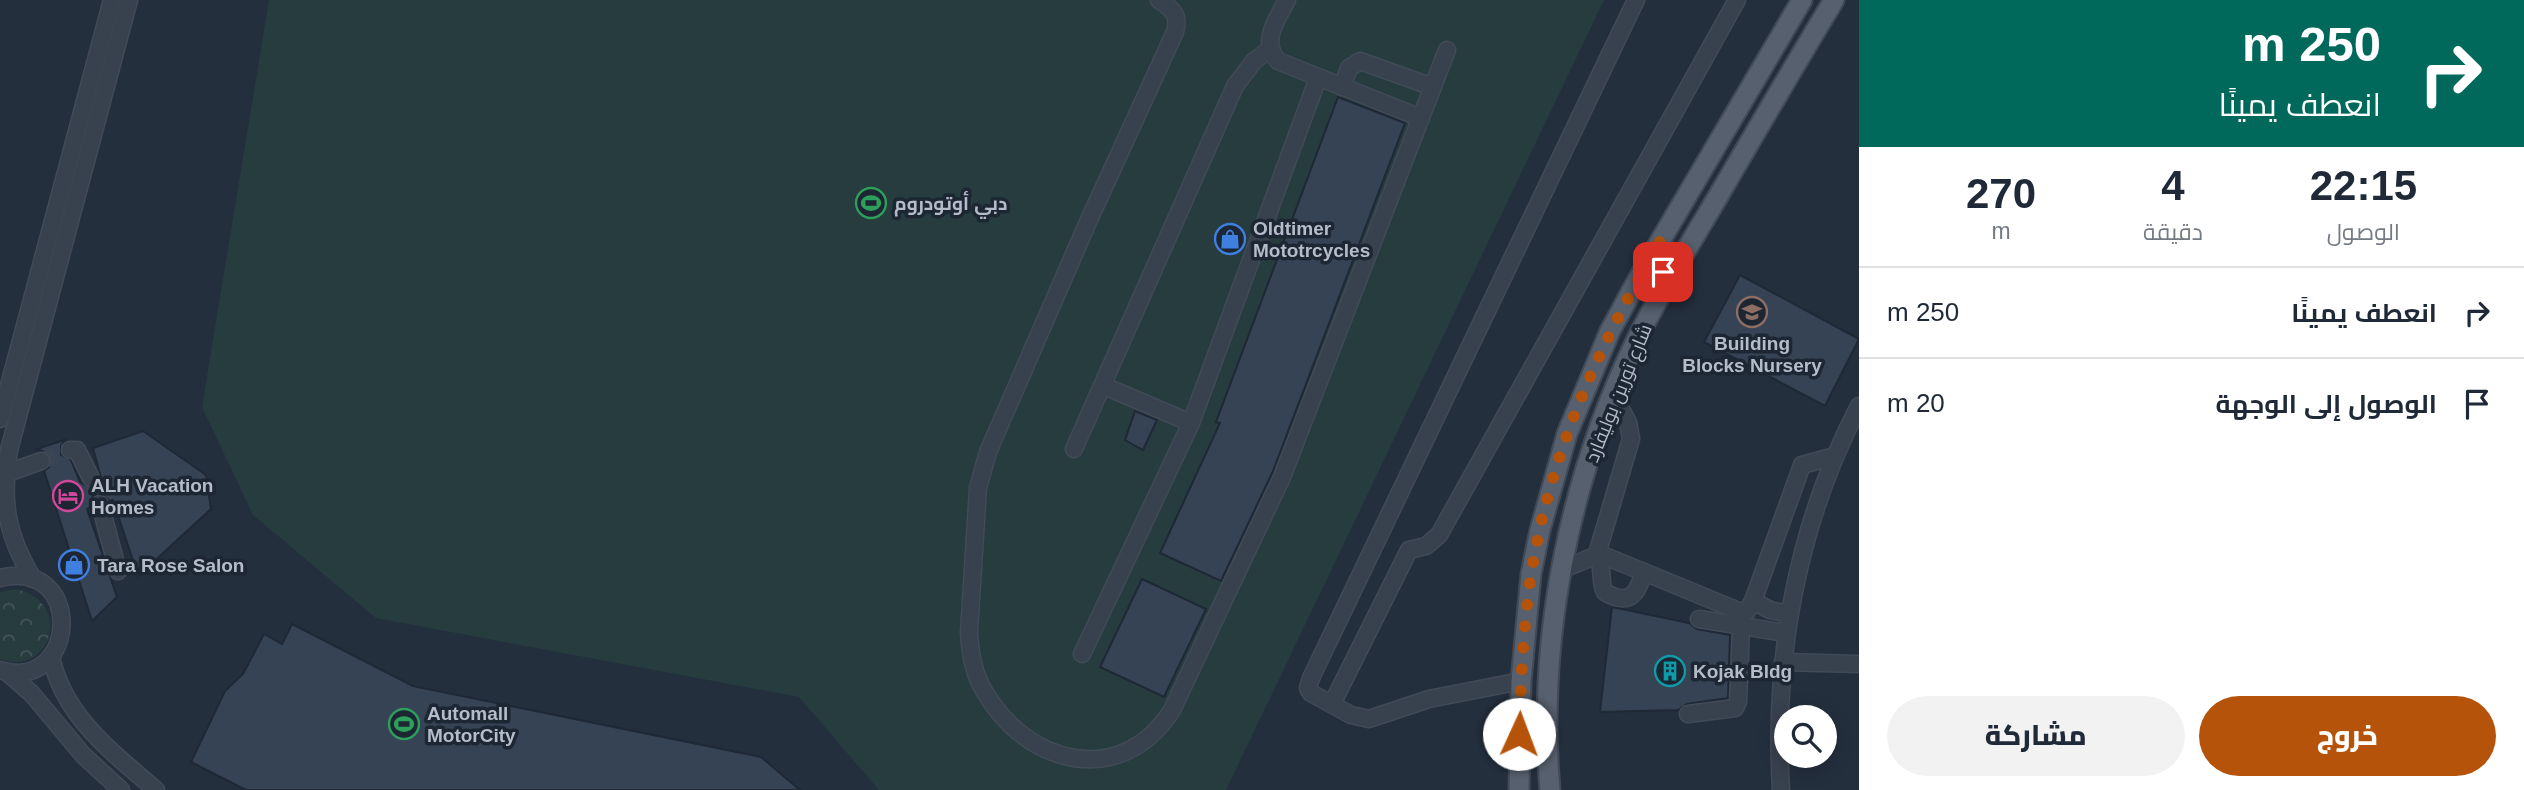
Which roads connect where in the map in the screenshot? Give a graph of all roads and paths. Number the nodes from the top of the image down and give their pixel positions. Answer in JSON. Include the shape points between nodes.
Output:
{"nodes":[{"id":1,"x":112,"y":0,"type":"edge"},
{"id":2,"x":129,"y":0,"type":"edge"},
{"id":3,"x":1159,"y":0,"type":"edge"},
{"id":4,"x":1287,"y":0,"type":"edge"},
{"id":5,"x":1636,"y":0,"type":"edge"},
{"id":6,"x":1737,"y":0,"type":"edge"},
{"id":7,"x":1835,"y":0,"type":"edge"},
{"id":8,"x":1797,"y":8,"type":"edge"},
{"id":9,"x":1808,"y":44,"type":"junction"},
{"id":10,"x":1270,"y":49,"type":"junction"},
{"id":11,"x":1447,"y":50,"type":"dead end"},
{"id":12,"x":1318,"y":78,"type":"junction"},
{"id":13,"x":1342,"y":87,"type":"junction"},
{"id":14,"x":1433,"y":87,"type":"junction"},
{"id":15,"x":1421,"y":118,"type":"junction"},
{"id":16,"x":1662,"y":238,"type":"junction"},
{"id":17,"x":1674,"y":271,"type":"junction"},
{"id":18,"x":1104,"y":386,"type":"junction"},
{"id":19,"x":1613,"y":395,"type":"junction"},
{"id":20,"x":1859,"y":406,"type":"edge"},
{"id":21,"x":0,"y":419,"type":"edge"},
{"id":22,"x":1191,"y":424,"type":"junction"},
{"id":23,"x":1074,"y":449,"type":"dead end"},
{"id":24,"x":70,"y":450,"type":"dead end"},
{"id":25,"x":1835,"y":456,"type":"junction"},
{"id":26,"x":41,"y":461,"type":"tunnel mouth"},
{"id":27,"x":5,"y":474,"type":"junction"},
{"id":28,"x":91,"y":478,"type":"tunnel mouth"},
{"id":29,"x":100,"y":504,"type":"tunnel mouth"},
{"id":30,"x":1598,"y":554,"type":"junction"},
{"id":31,"x":1563,"y":569,"type":"junction"},
{"id":32,"x":118,"y":570,"type":"dead end"},
{"id":33,"x":1644,"y":572,"type":"junction"},
{"id":34,"x":0,"y":578,"type":"edge"},
{"id":35,"x":33,"y":579,"type":"junction"},
{"id":36,"x":1752,"y":601,"type":"junction"},
{"id":37,"x":1789,"y":614,"type":"junction"},
{"id":38,"x":1699,"y":619,"type":"dead end"},
{"id":39,"x":1741,"y":627,"type":"junction"},
{"id":40,"x":1786,"y":634,"type":"junction"},
{"id":41,"x":1082,"y":654,"type":"dead end"},
{"id":42,"x":51,"y":656,"type":"junction"},
{"id":43,"x":1783,"y":662,"type":"junction"},
{"id":44,"x":1858,"y":664,"type":"edge"},
{"id":45,"x":4,"y":671,"type":"edge"},
{"id":46,"x":1521,"y":681,"type":"junction"},
{"id":47,"x":1332,"y":704,"type":"junction"},
{"id":48,"x":1688,"y":714,"type":"dead end"},
{"id":49,"x":121,"y":790,"type":"edge"},
{"id":50,"x":156,"y":790,"type":"edge"},
{"id":51,"x":1519,"y":790,"type":"edge"},
{"id":52,"x":1550,"y":790,"type":"edge"},
{"id":53,"x":1781,"y":790,"type":"edge"}],
"edges":[{"from":1,"to":21,"type":"street"},
{"from":2,"to":27,"type":"street"},
{"from":3,"to":15,"type":"street","via":[[1176,13],[1175,32],[983,464],[978,488],[970,652],[983,689],[1034,746],[1084,761],[1114,758],[1142,744],[1164,723],[1282,477]]},
{"from":4,"to":10,"type":"street","via":[[1270,34]]},
{"from":5,"to":47,"type":"street","via":[[1311,678],[1311,693]]},
{"from":6,"to":47,"type":"street","via":[[1439,536],[1426,546],[1409,550]]},
{"from":7,"to":9,"type":"main road","name":"شارع تورين بوليفارد"},
{"from":8,"to":9,"type":"main road","via":[[1807,22]]},
{"from":8,"to":16,"type":"main road","name":"شارع تورين بوليفارد"},
{"from":9,"to":17,"type":"main road","name":"شارع تورين بوليفارد"},
{"from":10,"to":12,"type":"street","via":[[1278,61]]},
{"from":10,"to":18,"type":"street","via":[[1254,61],[1236,86]]},
{"from":11,"to":14,"type":"street"},
{"from":12,"to":13,"type":"street"},
{"from":12,"to":22,"type":"street"},
{"from":13,"to":14,"type":"street","via":[[1349,68],[1360,61]]},
{"from":13,"to":15,"type":"street"},
{"from":14,"to":15,"type":"street"},
{"from":16,"to":17,"type":"main road","via":[[1659,268]]},
{"from":16,"to":46,"type":"main road","name":"شارع تورين بوليفارد","via":[[1610,331],[1561,455],[1531,574]]},
{"from":17,"to":19,"type":"main road","name":"شارع تورين بوليفارد"},
{"from":18,"to":22,"type":"street"},
{"from":18,"to":23,"type":"street"},
{"from":19,"to":30,"type":"street","via":[[1628,422],[1631,439]]},
{"from":19,"to":31,"type":"main road","name":"شارع تورين بوليفارد","via":[[1586,472]]},
{"from":20,"to":25,"type":"street"},
{"from":22,"to":41,"type":"street"},
{"from":24,"to":28,"type":"street","via":[[77,450]]},
{"from":25,"to":36,"type":"street","via":[[1802,465]]},
{"from":25,"to":37,"type":"street","via":[[1806,536]]},
{"from":26,"to":27,"type":"street"},
{"from":27,"to":35,"type":"street","via":[[9,529]]},
{"from":29,"to":32,"type":"street"},
{"from":30,"to":31,"type":"street"},
{"from":30,"to":33,"type":"street"},
{"from":30,"to":33,"type":"street","via":[[1607,594],[1624,599],[1633,596]]},
{"from":31,"to":52,"type":"main road","name":"شارع تورين بوليفارد","via":[[1548,685]]},
{"from":33,"to":36,"type":"street","via":[[1741,612],[1747,611]]},
{"from":34,"to":35,"type":"street"},
{"from":35,"to":42,"type":"street","via":[[53,594],[63,617],[59,644]]},
{"from":36,"to":37,"type":"street"},
{"from":37,"to":40,"type":"street"},
{"from":38,"to":39,"type":"street"},
{"from":39,"to":40,"type":"street"},
{"from":39,"to":48,"type":"street","via":[[1735,708]]},
{"from":40,"to":43,"type":"street"},
{"from":42,"to":45,"type":"street","via":[[23,672]]},
{"from":42,"to":50,"type":"street","via":[[63,693],[77,715]]},
{"from":43,"to":44,"type":"street"},
{"from":43,"to":53,"type":"street"},
{"from":45,"to":49,"type":"street","via":[[32,694],[83,755]]},
{"from":46,"to":47,"type":"street","via":[[1429,699],[1369,719]]},
{"from":46,"to":51,"type":"main road","name":"شارع تورين بوليفارد"}]}
